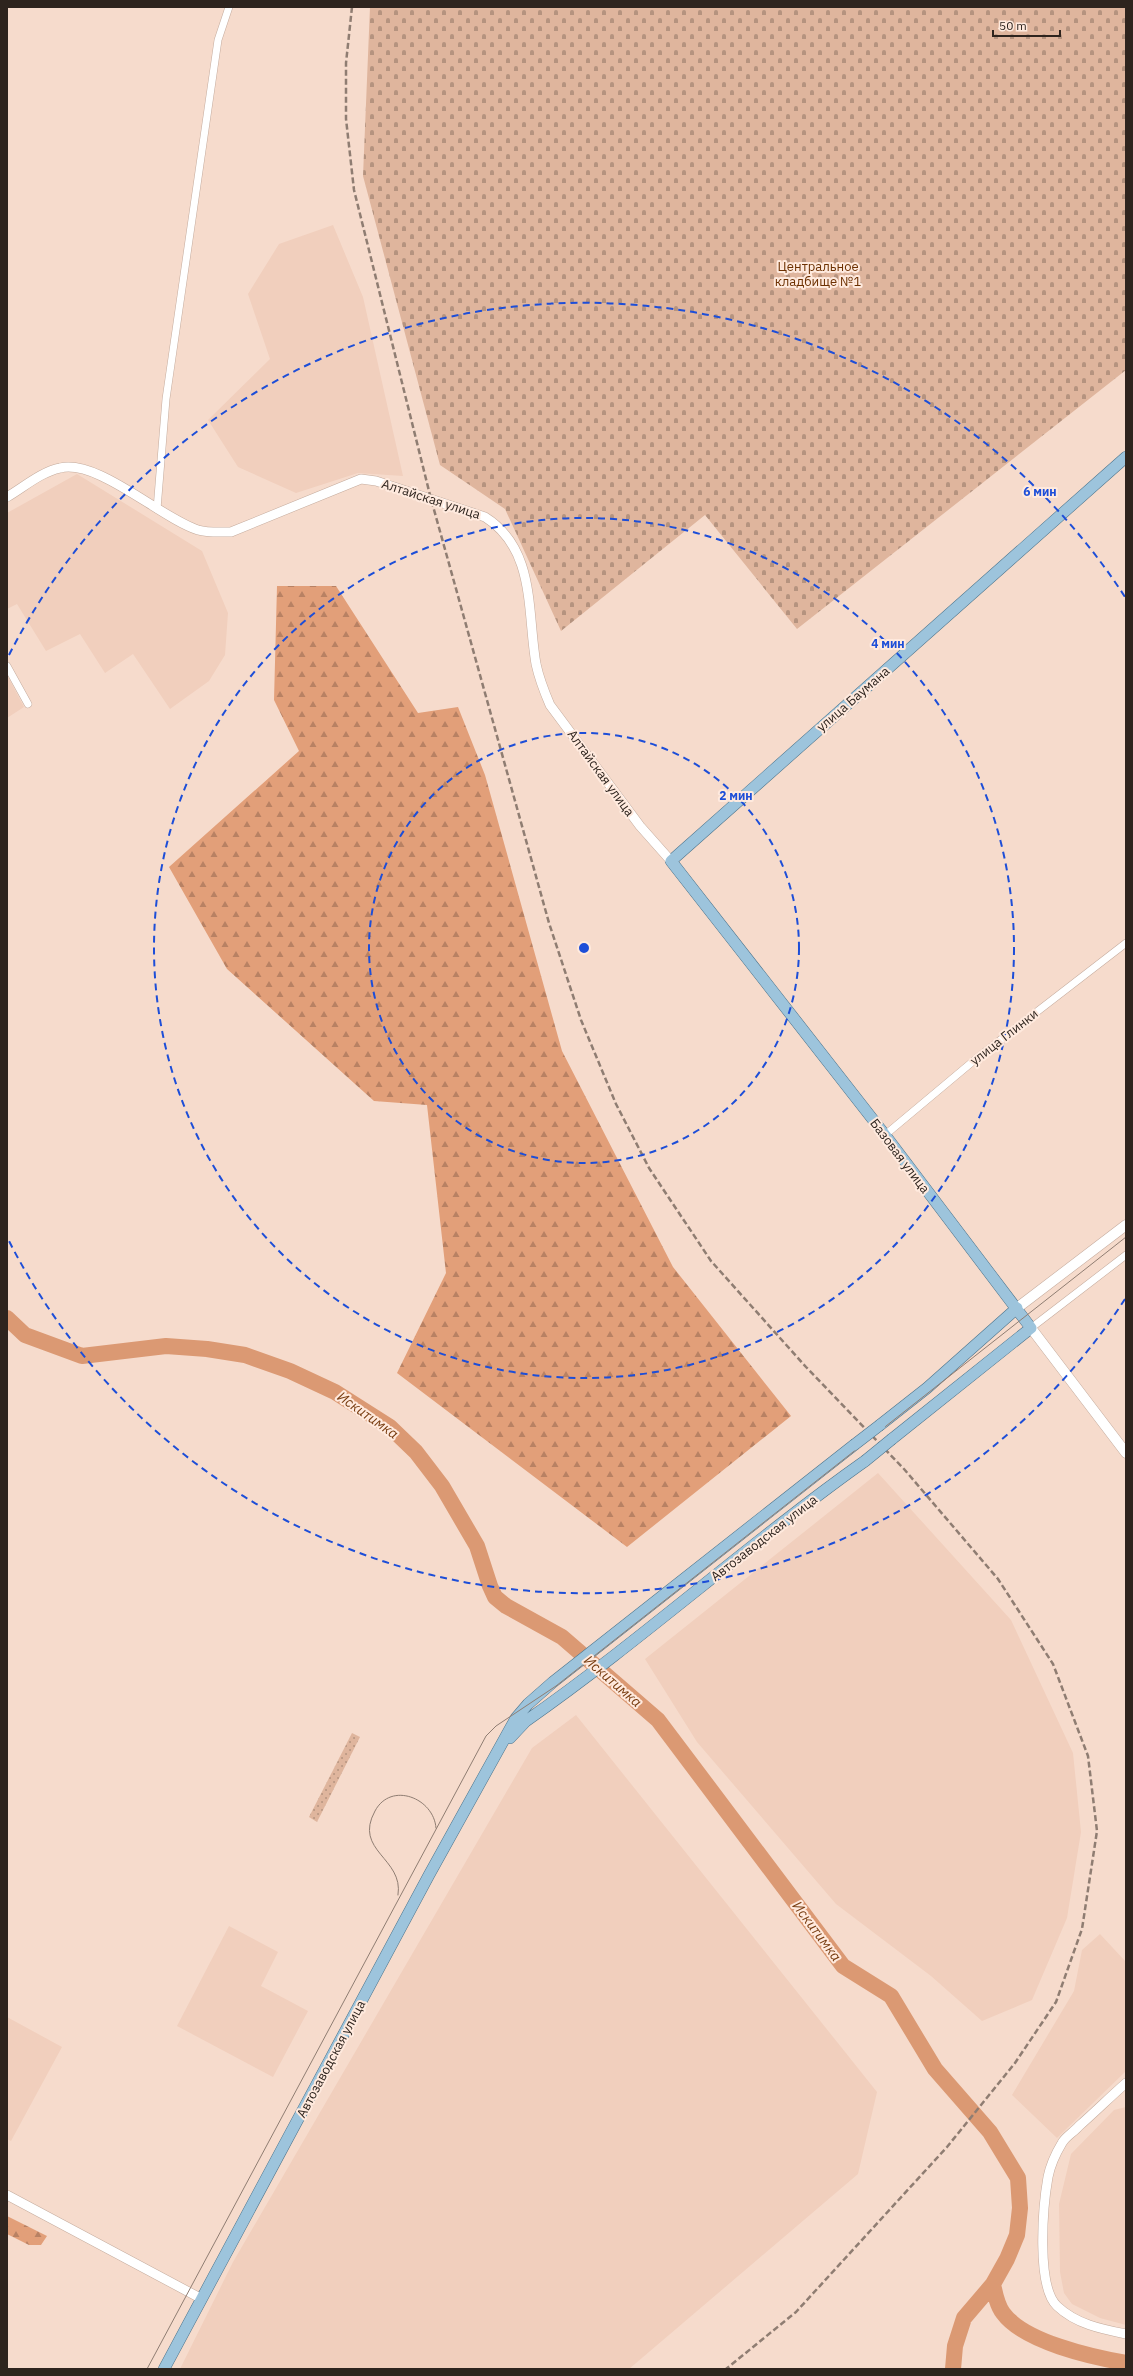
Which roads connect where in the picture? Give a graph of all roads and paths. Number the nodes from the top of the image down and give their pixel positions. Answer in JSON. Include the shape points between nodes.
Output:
{"nodes":[{"id":1,"x":229,"y":7,"type":"edge"},
{"id":2,"x":1126,"y":457,"type":"edge"},
{"id":3,"x":7,"y":497,"type":"edge"},
{"id":4,"x":157,"y":509,"type":"junction"},
{"id":5,"x":7,"y":666,"type":"edge"},
{"id":6,"x":28,"y":704,"type":"dead end"},
{"id":7,"x":671,"y":862,"type":"junction"},
{"id":8,"x":1126,"y":943,"type":"edge"},
{"id":9,"x":885,"y":1135,"type":"junction"},
{"id":10,"x":1126,"y":1225,"type":"edge"},
{"id":11,"x":1126,"y":1255,"type":"edge"},
{"id":12,"x":1017,"y":1308,"type":"junction"},
{"id":13,"x":1031,"y":1328,"type":"junction"},
{"id":14,"x":1126,"y":1453,"type":"edge"},
{"id":15,"x":499,"y":1750,"type":"junction"},
{"id":16,"x":1126,"y":2083,"type":"edge"},
{"id":17,"x":7,"y":2195,"type":"edge"},
{"id":18,"x":202,"y":2299,"type":"junction"},
{"id":19,"x":1126,"y":2334,"type":"edge"},
{"id":20,"x":164,"y":2369,"type":"edge"}],
"edges":[{"from":1,"to":4,"type":"street","via":[[218,40],[168,383]]},
{"from":2,"to":7,"type":"main road","name":"улица Баумана"},
{"from":3,"to":4,"type":"street","name":"Алтайская улица","via":[[46,472],[62,467],[77,467],[105,477]]},
{"from":4,"to":7,"type":"street","name":"Алтайская улица","via":[[199,530],[231,532],[361,479],[376,481],[485,517],[498,525],[519,556],[527,580],[536,664],[541,685],[550,705],[640,826]]},
{"from":5,"to":6,"type":"street"},
{"from":7,"to":9,"type":"main road","name":"Базовая улица"},
{"from":8,"to":9,"type":"street","name":"улица Глинки","via":[[977,1058]]},
{"from":9,"to":12,"type":"main road","name":"Базовая улица"},
{"from":10,"to":12,"type":"main road"},
{"from":11,"to":13,"type":"street"},
{"from":12,"to":13,"type":"main road","name":"Базовая улица"},
{"from":12,"to":15,"type":"main road","name":"Автозаводская улица","bridge":true,"via":[[927,1388],[528,1704],[516,1718]]},
{"from":13,"to":14,"type":"main road","name":"Базовая улица"},
{"from":13,"to":15,"type":"main road","name":"Автозаводская улица","bridge":true,"via":[[643,1634],[526,1721]]},
{"from":15,"to":18,"type":"main road","name":"Автозаводская улица","via":[[425,1882]]},
{"from":16,"to":19,"type":"street","via":[[1062,2142],[1048,2176],[1044,2208],[1044,2261],[1048,2291],[1055,2305],[1091,2327]]},
{"from":17,"to":18,"type":"street"},
{"from":18,"to":20,"type":"main road","name":"Автозаводская улица"}]}
